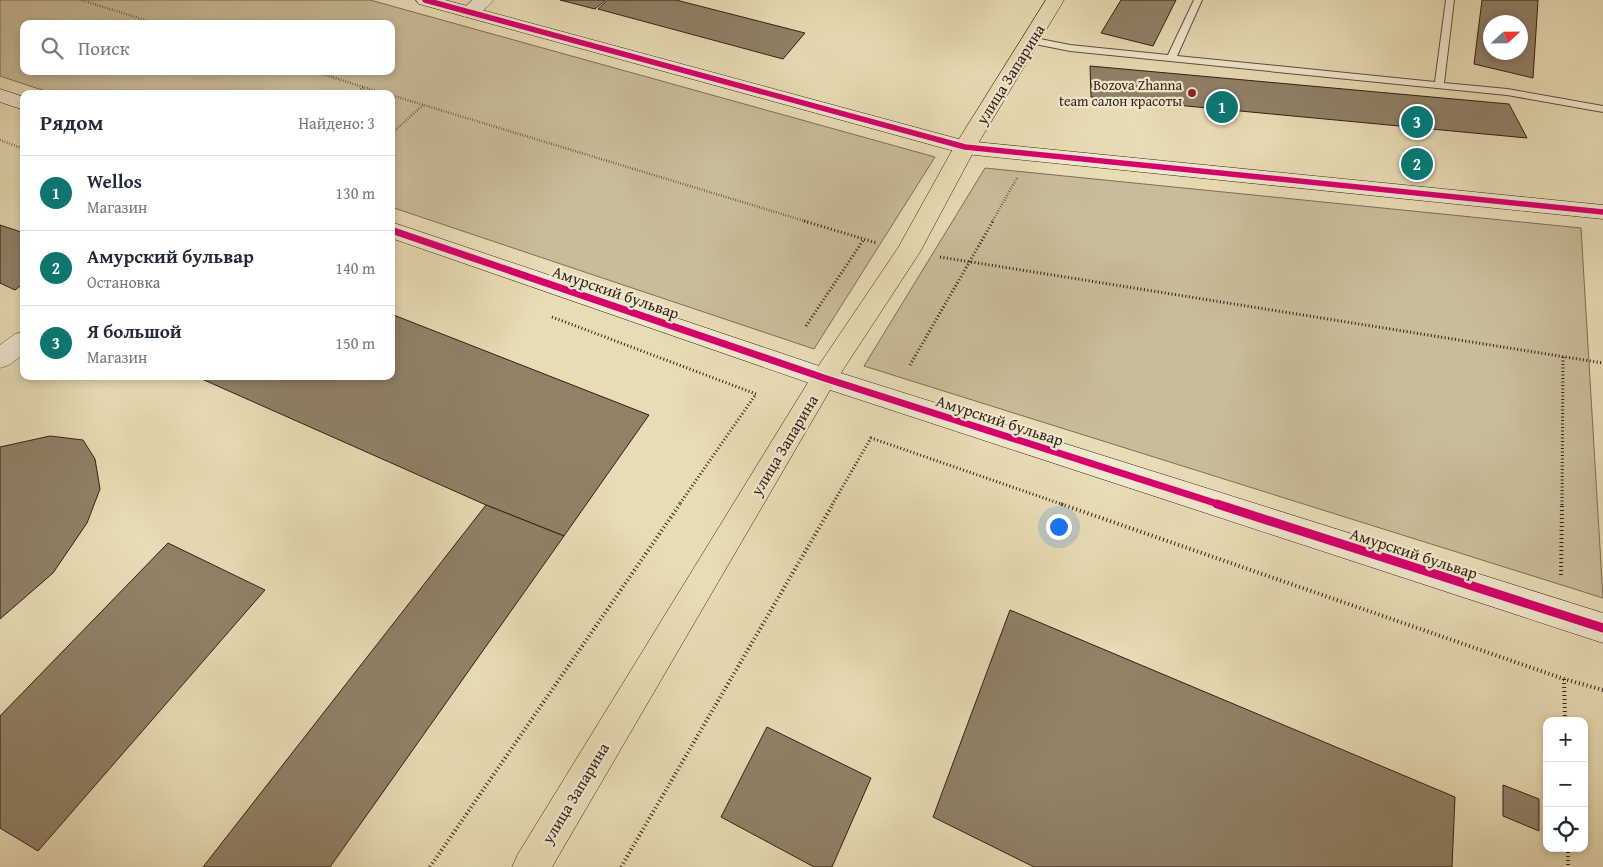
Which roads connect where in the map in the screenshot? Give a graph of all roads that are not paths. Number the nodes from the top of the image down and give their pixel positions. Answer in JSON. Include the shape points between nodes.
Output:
{"nodes":[{"id":1,"x":425,"y":0,"type":"edge"},
{"id":2,"x":484,"y":0,"type":"edge"},
{"id":3,"x":1055,"y":0,"type":"edge"},
{"id":4,"x":1198,"y":0,"type":"edge"},
{"id":5,"x":1450,"y":0,"type":"edge"},
{"id":6,"x":468,"y":12,"type":"junction"},
{"id":7,"x":1030,"y":40,"type":"junction"},
{"id":8,"x":1171,"y":58,"type":"junction"},
{"id":9,"x":1439,"y":85,"type":"junction"},
{"id":10,"x":0,"y":95,"type":"edge"},
{"id":11,"x":20,"y":102,"type":"edge"},
{"id":12,"x":1603,"y":109,"type":"edge"},
{"id":13,"x":965,"y":147,"type":"junction"},
{"id":14,"x":1603,"y":212,"type":"edge"},
{"id":15,"x":395,"y":231,"type":"edge"},
{"id":16,"x":20,"y":343,"type":"edge"},
{"id":17,"x":0,"y":358,"type":"edge"},
{"id":18,"x":824,"y":378,"type":"junction"},
{"id":19,"x":1603,"y":628,"type":"edge"},
{"id":20,"x":530,"y":867,"type":"edge"}],
"edges":[{"from":1,"to":6,"type":"street"},
{"from":2,"to":6,"type":"street"},
{"from":3,"to":7,"type":"main road","name":"улица Запарина"},
{"from":4,"to":8,"type":"lane"},
{"from":5,"to":9,"type":"lane"},
{"from":6,"to":13,"type":"street"},
{"from":7,"to":8,"type":"lane","via":[[1070,48]]},
{"from":7,"to":13,"type":"main road","name":"улица Запарина"},
{"from":8,"to":9,"type":"lane"},
{"from":9,"to":12,"type":"lane","via":[[1506,92]]},
{"from":10,"to":11,"type":"street"},
{"from":13,"to":14,"type":"street"},
{"from":13,"to":18,"type":"main road","name":"улица Запарина","via":[[908,252]]},
{"from":15,"to":18,"type":"street","name":"Амурский бульвар"},
{"from":16,"to":17,"type":"street"},
{"from":18,"to":19,"type":"street","name":"Амурский бульвар"},
{"from":18,"to":20,"type":"main road","name":"улица Запарина"}]}
